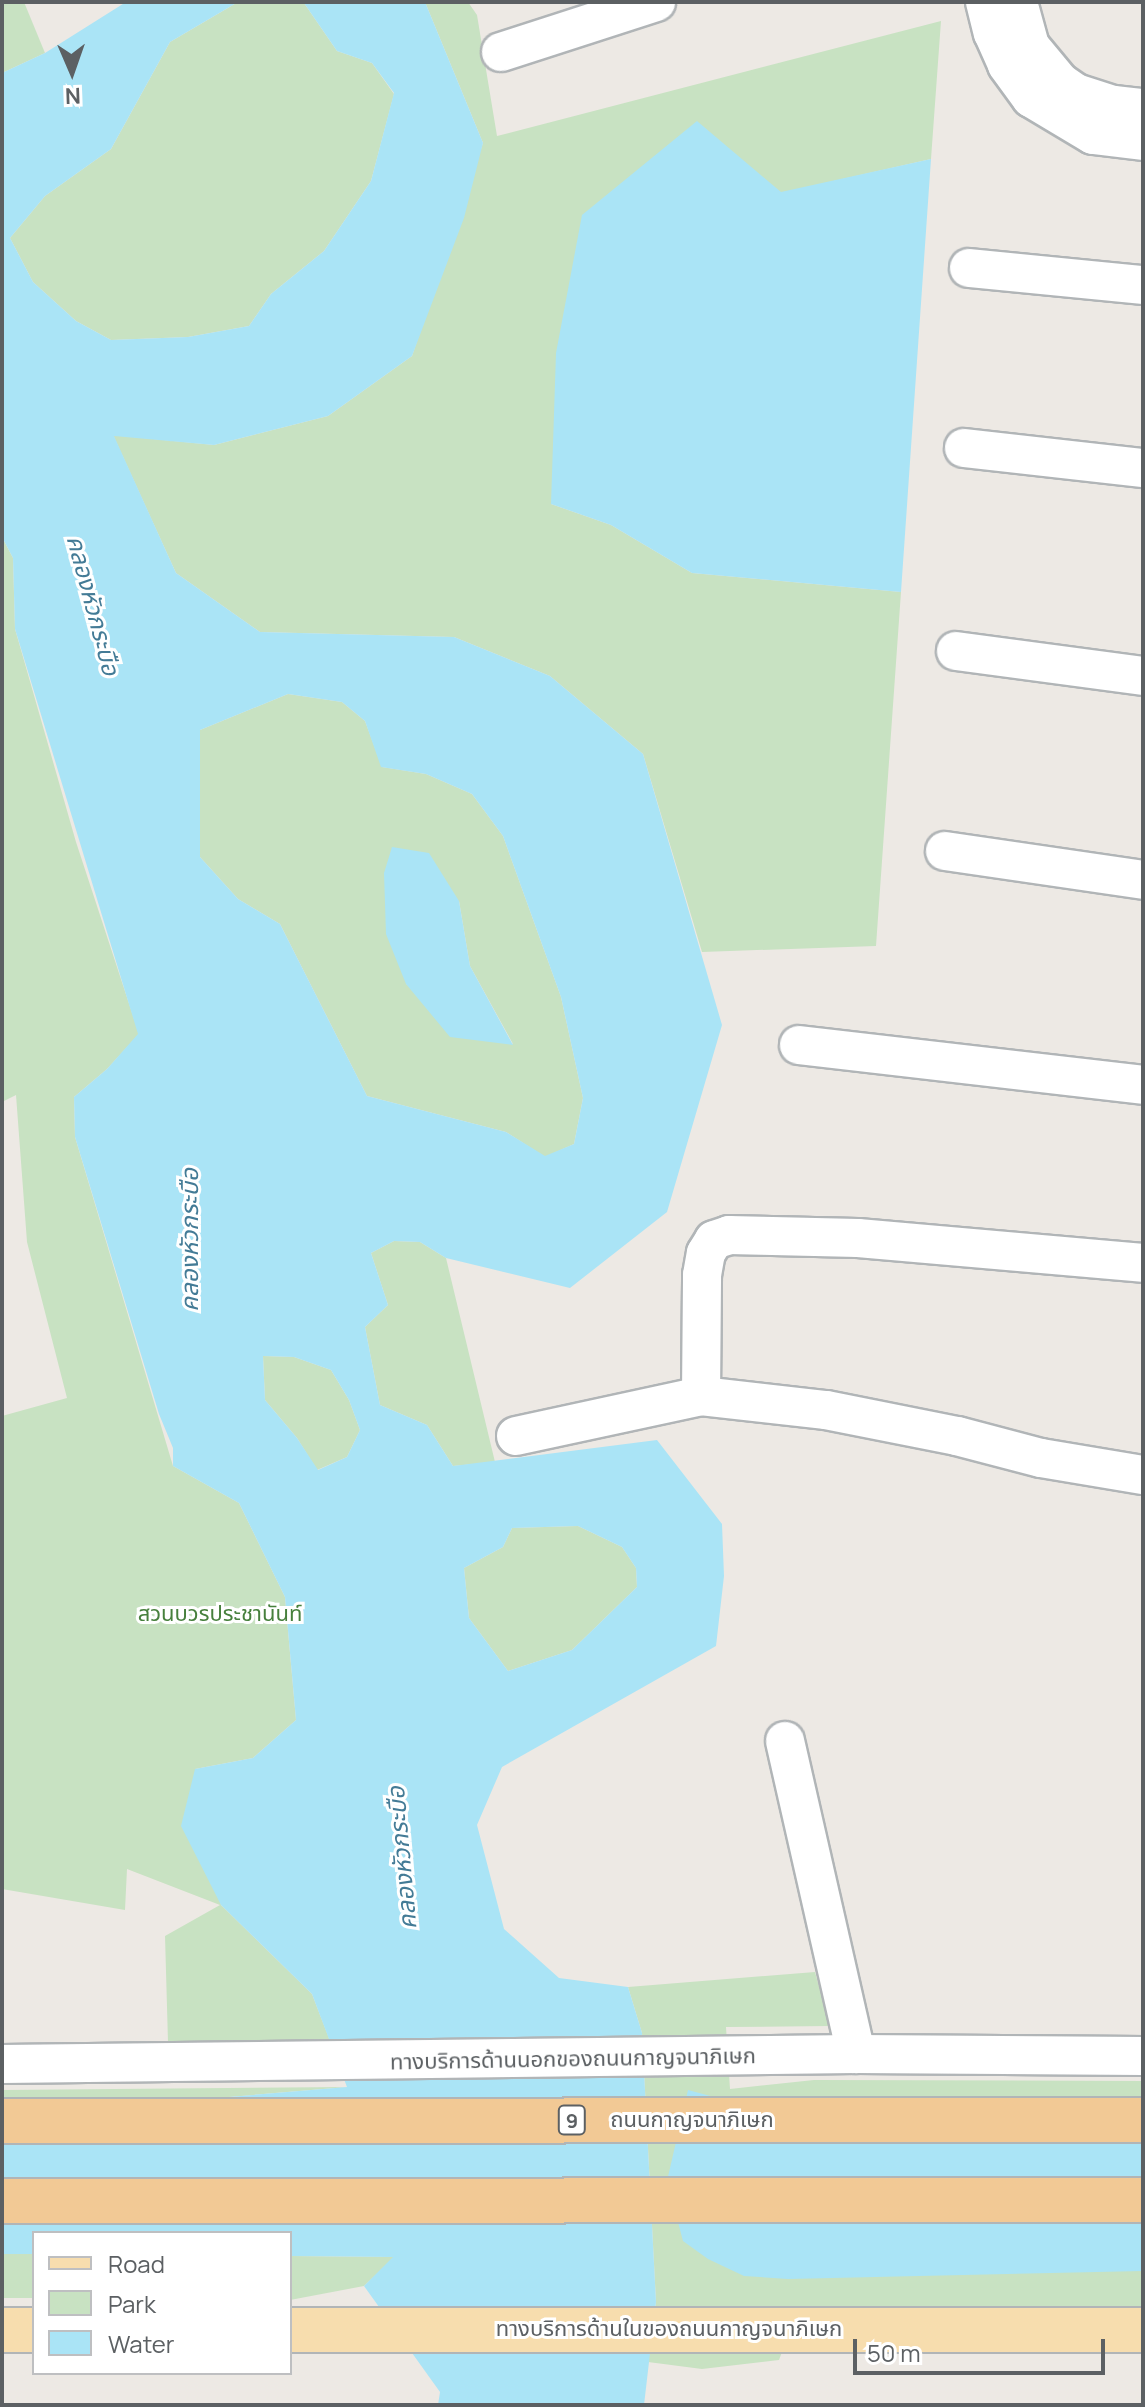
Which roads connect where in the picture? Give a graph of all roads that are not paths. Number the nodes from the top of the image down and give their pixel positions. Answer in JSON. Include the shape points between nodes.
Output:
{"nodes":[{"id":1,"x":656,"y":2,"type":"edge"},
{"id":2,"x":985,"y":2,"type":"edge"},
{"id":3,"x":1018,"y":2,"type":"edge"},
{"id":4,"x":501,"y":52,"type":"dead end"},
{"id":5,"x":1127,"y":123,"type":"edge"},
{"id":6,"x":969,"y":268,"type":"dead end"},
{"id":7,"x":1143,"y":285,"type":"edge"},
{"id":8,"x":964,"y":448,"type":"dead end"},
{"id":9,"x":1143,"y":468,"type":"edge"},
{"id":10,"x":956,"y":651,"type":"dead end"},
{"id":11,"x":1143,"y":676,"type":"edge"},
{"id":12,"x":945,"y":851,"type":"dead end"},
{"id":13,"x":1143,"y":880,"type":"edge"},
{"id":14,"x":799,"y":1045,"type":"dead end"},
{"id":15,"x":1143,"y":1085,"type":"edge"},
{"id":16,"x":1143,"y":1263,"type":"edge"},
{"id":17,"x":701,"y":1396,"type":"junction"},
{"id":18,"x":516,"y":1436,"type":"dead end"},
{"id":19,"x":1143,"y":1475,"type":"edge"},
{"id":20,"x":785,"y":1741,"type":"dead end"},
{"id":21,"x":856,"y":2054,"type":"junction"},
{"id":22,"x":1143,"y":2056,"type":"edge"},
{"id":23,"x":2,"y":2064,"type":"edge"},
{"id":24,"x":1143,"y":2120,"type":"edge"},
{"id":25,"x":2,"y":2121,"type":"edge"},
{"id":26,"x":1143,"y":2200,"type":"edge"},
{"id":27,"x":2,"y":2201,"type":"edge"},
{"id":28,"x":2,"y":2330,"type":"edge"},
{"id":29,"x":32,"y":2330,"type":"edge"},
{"id":30,"x":292,"y":2330,"type":"edge"},
{"id":31,"x":1143,"y":2330,"type":"edge"}],
"edges":[{"from":1,"to":4,"type":"street"},
{"from":2,"to":5,"type":"street","via":[[1007,65],[1031,98],[1074,127]]},
{"from":3,"to":5,"type":"street","via":[[1030,46],[1047,71]]},
{"from":6,"to":7,"type":"street"},
{"from":8,"to":9,"type":"street"},
{"from":10,"to":11,"type":"street"},
{"from":12,"to":13,"type":"street"},
{"from":14,"to":15,"type":"street"},
{"from":16,"to":17,"type":"street","via":[[858,1238],[729,1235],[714,1240],[702,1275]]},
{"from":17,"to":18,"type":"street"},
{"from":17,"to":19,"type":"street","via":[[826,1410]]},
{"from":20,"to":21,"type":"street"},
{"from":21,"to":22,"type":"street","name":"ทางบริการด้านนอกของถนนกาญจนาภิเษก"},
{"from":21,"to":23,"type":"street","name":"ทางบริการด้านนอกของถนนกาญจนาภิเษก"},
{"from":24,"to":25,"type":"highway","name":"ถนนกาญจนาภิเษก","number":"9"},
{"from":26,"to":27,"type":"highway"},
{"from":28,"to":29,"type":"main road"},
{"from":30,"to":31,"type":"main road","name":"ทางบริการด้านในของถนนกาญจนาภิเษก"}]}
